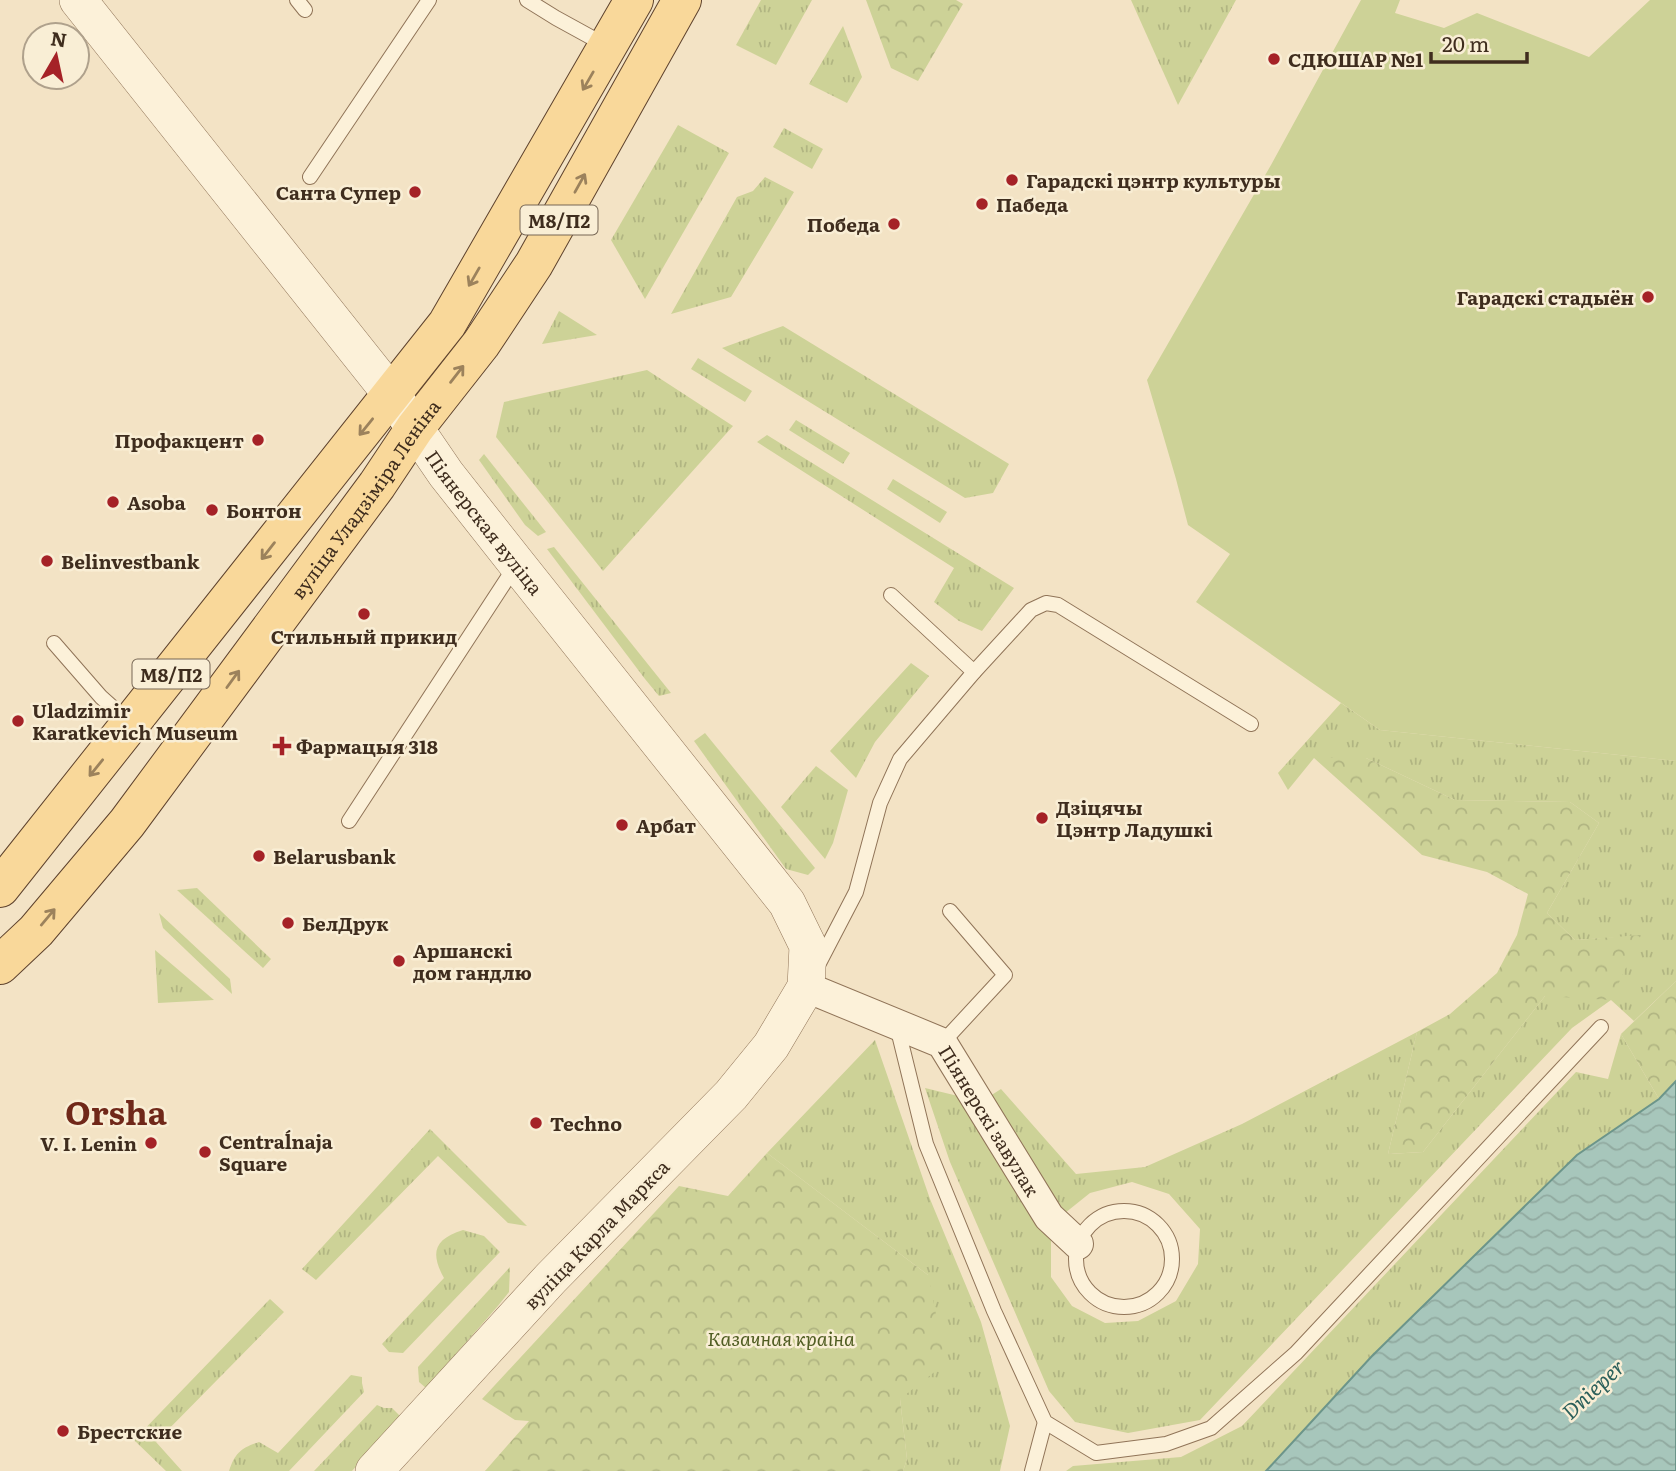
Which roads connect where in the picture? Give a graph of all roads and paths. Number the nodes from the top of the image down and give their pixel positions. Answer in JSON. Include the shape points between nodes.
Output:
{"nodes":[{"id":1,"x":78,"y":0,"type":"edge"},
{"id":2,"x":429,"y":0,"type":"edge"},
{"id":3,"x":527,"y":0,"type":"edge"},
{"id":4,"x":634,"y":0,"type":"edge"},
{"id":5,"x":682,"y":0,"type":"edge"},
{"id":6,"x":608,"y":47,"type":"junction"},
{"id":7,"x":310,"y":177,"type":"dead end"},
{"id":8,"x":391,"y":395,"type":"junction"},
{"id":9,"x":415,"y":428,"type":"junction"},
{"id":10,"x":517,"y":564,"type":"junction"},
{"id":11,"x":891,"y":595,"type":"dead end"},
{"id":12,"x":54,"y":643,"type":"dead end"},
{"id":13,"x":974,"y":672,"type":"junction"},
{"id":14,"x":131,"y":723,"type":"junction"},
{"id":15,"x":1251,"y":724,"type":"dead end"},
{"id":16,"x":349,"y":821,"type":"dead end"},
{"id":17,"x":0,"y":888,"type":"edge"},
{"id":18,"x":950,"y":911,"type":"dead end"},
{"id":19,"x":0,"y":965,"type":"edge"},
{"id":20,"x":806,"y":988,"type":"junction"},
{"id":21,"x":897,"y":1026,"type":"junction"},
{"id":22,"x":1601,"y":1027,"type":"dead end"},
{"id":23,"x":942,"y":1043,"type":"junction"},
{"id":24,"x":1078,"y":1244,"type":"junction"},
{"id":25,"x":1045,"y":1422,"type":"junction"},
{"id":26,"x":374,"y":1471,"type":"edge"},
{"id":27,"x":1032,"y":1471,"type":"edge"}],
"edges":[{"from":1,"to":8,"type":"street","name":"Піянерская вуліца"},
{"from":2,"to":7,"type":"lane"},
{"from":3,"to":6,"type":"lane"},
{"from":4,"to":6,"type":"main road","name":"вуліца Уладзіміра Леніна","number":"М8/П2"},
{"from":9,"to":5,"type":"main road","name":"вуліца Уладзіміра Леніна","number":"М8/П2","one_way":true,"via":[[481,344],[534,264]]},
{"from":6,"to":8,"type":"main road","name":"вуліца Уладзіміра Леніна","number":"М8/П2","one_way":true,"via":[[447,324]]},
{"from":8,"to":9,"type":"street","name":"Піянерская вуліца"},
{"from":8,"to":14,"type":"main road","name":"вуліца Уладзіміра Леніна","number":"М8/П2","one_way":true},
{"from":9,"to":10,"type":"street","name":"Піянерская вуліца"},
{"from":19,"to":9,"type":"main road","name":"вуліца Уладзіміра Леніна","number":"М8/П2","one_way":true,"via":[[36,931],[127,823]]},
{"from":10,"to":16,"type":"lane"},
{"from":10,"to":20,"type":"street","name":"Піянерская вуліца","via":[[788,903],[808,946]]},
{"from":11,"to":13,"type":"lane"},
{"from":12,"to":14,"type":"lane","via":[[101,697]]},
{"from":13,"to":15,"type":"lane","via":[[1031,610],[1046,603],[1058,605]]},
{"from":13,"to":20,"type":"lane","via":[[900,759],[880,803],[856,892]]},
{"from":14,"to":17,"type":"main road","name":"вуліца Уладзіміра Леніна","number":"М8/П2","one_way":true},
{"from":18,"to":23,"type":"lane","via":[[1005,975]]},
{"from":20,"to":21,"type":"street","name":"Піянерскі завулак"},
{"from":20,"to":26,"type":"street","name":"вуліца Карла Маркса","via":[[771,1046],[731,1096],[551,1278]]},
{"from":21,"to":23,"type":"street","name":"Піянерскі завулак"},
{"from":21,"to":25,"type":"lane","via":[[926,1144]]},
{"from":22,"to":25,"type":"lane","via":[[1296,1353],[1211,1428],[1166,1444],[1096,1452]]},
{"from":23,"to":24,"type":"street","name":"Піянерскі завулак","via":[[1049,1217]]},
{"from":24,"to":24,"type":"lane","via":[[1078,1274],[1085,1288],[1110,1305],[1140,1305],[1153,1298],[1171,1274],[1171,1243],[1164,1230],[1139,1213],[1109,1213],[1085,1230]]},
{"from":25,"to":27,"type":"lane"}]}
